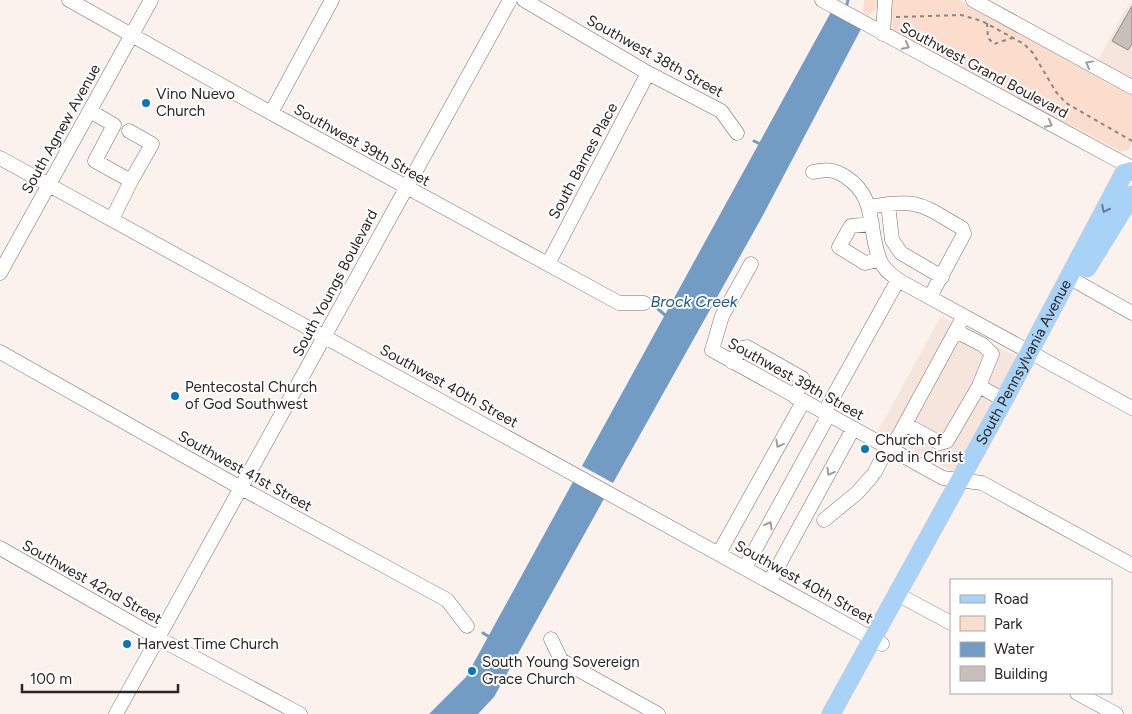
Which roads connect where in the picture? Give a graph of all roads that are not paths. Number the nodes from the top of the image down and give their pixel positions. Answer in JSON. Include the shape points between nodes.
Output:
{"nodes":[{"id":1,"x":69,"y":0,"type":"edge"},
{"id":2,"x":151,"y":0,"type":"edge"},
{"id":3,"x":332,"y":0,"type":"edge"},
{"id":4,"x":510,"y":0,"type":"edge"},
{"id":5,"x":524,"y":0,"type":"edge"},
{"id":6,"x":885,"y":0,"type":"edge"},
{"id":7,"x":973,"y":0,"type":"edge"},
{"id":8,"x":826,"y":2,"type":"edge"},
{"id":9,"x":132,"y":34,"type":"junction"},
{"id":10,"x":883,"y":34,"type":"junction"},
{"id":11,"x":648,"y":73,"type":"junction"},
{"id":12,"x":1131,"y":85,"type":"edge"},
{"id":13,"x":90,"y":111,"type":"junction"},
{"id":14,"x":271,"y":113,"type":"junction"},
{"id":15,"x":121,"y":128,"type":"junction"},
{"id":16,"x":737,"y":133,"type":"dead end"},
{"id":17,"x":0,"y":158,"type":"edge"},
{"id":18,"x":1132,"y":170,"type":"edge"},
{"id":19,"x":813,"y":172,"type":"dead end"},
{"id":20,"x":132,"y":181,"type":"junction"},
{"id":21,"x":49,"y":184,"type":"junction"},
{"id":22,"x":405,"y":187,"type":"junction"},
{"id":23,"x":1132,"y":195,"type":"edge"},
{"id":24,"x":888,"y":204,"type":"junction"},
{"id":25,"x":869,"y":207,"type":"junction"},
{"id":26,"x":112,"y":219,"type":"junction"},
{"id":27,"x":872,"y":224,"type":"junction"},
{"id":28,"x":880,"y":260,"type":"junction"},
{"id":29,"x":548,"y":264,"type":"junction"},
{"id":30,"x":751,"y":264,"type":"dead end"},
{"id":31,"x":0,"y":273,"type":"edge"},
{"id":32,"x":942,"y":277,"type":"junction"},
{"id":33,"x":898,"y":280,"type":"junction"},
{"id":34,"x":1074,"y":281,"type":"junction"},
{"id":35,"x":930,"y":297,"type":"junction"},
{"id":36,"x":644,"y":303,"type":"dead end"},
{"id":37,"x":1132,"y":313,"type":"edge"},
{"id":38,"x":964,"y":316,"type":"junction"},
{"id":39,"x":956,"y":331,"type":"junction"},
{"id":40,"x":325,"y":336,"type":"junction"},
{"id":41,"x":0,"y":352,"type":"edge"},
{"id":42,"x":1034,"y":354,"type":"junction"},
{"id":43,"x":732,"y":362,"type":"junction"},
{"id":44,"x":774,"y":362,"type":"junction"},
{"id":45,"x":764,"y":380,"type":"junction"},
{"id":46,"x":979,"y":386,"type":"junction"},
{"id":47,"x":799,"y":399,"type":"junction"},
{"id":48,"x":1004,"y":400,"type":"junction"},
{"id":49,"x":1132,"y":408,"type":"edge"},
{"id":50,"x":826,"y":414,"type":"junction"},
{"id":51,"x":905,"y":424,"type":"junction"},
{"id":52,"x":853,"y":430,"type":"junction"},
{"id":53,"x":887,"y":448,"type":"junction"},
{"id":54,"x":964,"y":481,"type":"junction"},
{"id":55,"x":241,"y":488,"type":"junction"},
{"id":56,"x":808,"y":511,"type":"junction"},
{"id":57,"x":0,"y":548,"type":"edge"},
{"id":58,"x":719,"y":553,"type":"junction"},
{"id":59,"x":1132,"y":565,"type":"edge"},
{"id":60,"x":746,"y":568,"type":"junction"},
{"id":61,"x":770,"y":581,"type":"junction"},
{"id":62,"x":902,"y":596,"type":"junction"},
{"id":63,"x":950,"y":622,"type":"edge"},
{"id":64,"x":466,"y":626,"type":"dead end"},
{"id":65,"x":158,"y":638,"type":"junction"},
{"id":66,"x":551,"y":640,"type":"dead end"},
{"id":67,"x":877,"y":641,"type":"junction"},
{"id":68,"x":1079,"y":694,"type":"edge"},
{"id":69,"x":116,"y":714,"type":"edge"},
{"id":70,"x":300,"y":714,"type":"edge"},
{"id":71,"x":658,"y":714,"type":"edge"},
{"id":72,"x":831,"y":714,"type":"edge"},
{"id":73,"x":843,"y":714,"type":"edge"},
{"id":74,"x":1116,"y":714,"type":"edge"}],
"edges":[{"from":1,"to":9,"type":"street","name":"Southwest 39th Street"},
{"from":2,"to":9,"type":"street","name":"South Agnew Avenue"},
{"from":3,"to":14,"type":"street"},
{"from":4,"to":22,"type":"street","name":"South Youngs Boulevard"},
{"from":5,"to":11,"type":"street","name":"Southwest 38th Street"},
{"from":6,"to":10,"type":"street"},
{"from":12,"to":7,"type":"street","one_way":true},
{"from":8,"to":10,"type":"street","name":"Southwest Grand Boulevard"},
{"from":9,"to":13,"type":"street","name":"South Agnew Avenue"},
{"from":9,"to":14,"type":"street","name":"Southwest 39th Street"},
{"from":10,"to":18,"type":"street","name":"Southwest Grand Boulevard","one_way":true},
{"from":11,"to":16,"type":"street","name":"Southwest 38th Street","via":[[721,111]]},
{"from":11,"to":29,"type":"street","name":"South Barnes Place"},
{"from":13,"to":15,"type":"street"},
{"from":13,"to":21,"type":"street","name":"South Agnew Avenue"},
{"from":14,"to":22,"type":"street","name":"Southwest 39th Street"},
{"from":15,"to":20,"type":"street","via":[[152,144]]},
{"from":15,"to":20,"type":"street","via":[[95,161]]},
{"from":17,"to":21,"type":"street","name":"Southwest 40th Street"},
{"from":18,"to":34,"type":"main road","name":"South Pennsylvania Avenue","one_way":true,"via":[[1124,173]]},
{"from":19,"to":25,"type":"street","via":[[826,169],[838,172],[863,193]]},
{"from":20,"to":26,"type":"street"},
{"from":21,"to":26,"type":"street","name":"Southwest 40th Street"},
{"from":21,"to":31,"type":"street","name":"South Agnew Avenue"},
{"from":22,"to":29,"type":"street","name":"Southwest 39th Street"},
{"from":22,"to":40,"type":"street","name":"South Youngs Boulevard"},
{"from":23,"to":34,"type":"main road","name":"South Pennsylvania Avenue"},
{"from":24,"to":25,"type":"street"},
{"from":24,"to":32,"type":"street","via":[[892,240],[901,253]]},
{"from":24,"to":32,"type":"street","via":[[906,201],[919,204],[962,228],[964,234]]},
{"from":25,"to":27,"type":"street"},
{"from":26,"to":40,"type":"street","name":"Southwest 40th Street"},
{"from":27,"to":28,"type":"street"},
{"from":27,"to":28,"type":"street","via":[[851,226],[838,246],[865,263]]},
{"from":28,"to":33,"type":"street"},
{"from":29,"to":36,"type":"street","name":"Southwest 39th Street","via":[[619,303]]},
{"from":30,"to":43,"type":"street","name":"Southwest 39th Street","via":[[722,316],[712,350]]},
{"from":32,"to":35,"type":"street"},
{"from":33,"to":35,"type":"street"},
{"from":33,"to":50,"type":"street"},
{"from":34,"to":37,"type":"street"},
{"from":34,"to":42,"type":"main road","name":"South Pennsylvania Avenue"},
{"from":35,"to":38,"type":"street"},
{"from":38,"to":39,"type":"street"},
{"from":38,"to":42,"type":"street"},
{"from":39,"to":46,"type":"street","via":[[983,345],[992,354]]},
{"from":39,"to":51,"type":"street"},
{"from":40,"to":55,"type":"street","name":"South Youngs Boulevard"},
{"from":40,"to":58,"type":"street","name":"Southwest 40th Street"},
{"from":41,"to":55,"type":"street","name":"Southwest 41st Street"},
{"from":42,"to":48,"type":"main road","name":"South Pennsylvania Avenue"},
{"from":42,"to":49,"type":"street"},
{"from":42,"to":54,"type":"main road","name":"South Pennsylvania Avenue"},
{"from":43,"to":44,"type":"street","via":[[742,348],[747,347]]},
{"from":43,"to":45,"type":"street","name":"Southwest 39th Street"},
{"from":44,"to":45,"type":"street"},
{"from":44,"to":47,"type":"street","via":[[802,378]]},
{"from":45,"to":47,"type":"street","name":"Southwest 39th Street"},
{"from":46,"to":48,"type":"street"},
{"from":46,"to":51,"type":"street","via":[[947,441],[940,443]]},
{"from":47,"to":50,"type":"street","name":"Southwest 39th Street"},
{"from":47,"to":58,"type":"street","one_way":true},
{"from":48,"to":54,"type":"main road","name":"South Pennsylvania Avenue"},
{"from":50,"to":52,"type":"street","name":"Southwest 39th Street"},
{"from":60,"to":50,"type":"street","one_way":true},
{"from":51,"to":53,"type":"street"},
{"from":52,"to":53,"type":"street","name":"Southwest 39th Street"},
{"from":52,"to":56,"type":"street","one_way":true},
{"from":53,"to":54,"type":"street","name":"Southwest 39th Street","via":[[943,478]]},
{"from":53,"to":56,"type":"street","via":[[873,474],[828,522]]},
{"from":54,"to":59,"type":"street","name":"Southwest 39th Street","via":[[982,483]]},
{"from":54,"to":62,"type":"main road","name":"South Pennsylvania Avenue"},
{"from":55,"to":64,"type":"street","name":"Southwest 41st Street","via":[[447,600]]},
{"from":55,"to":65,"type":"street","name":"South Youngs Boulevard"},
{"from":56,"to":61,"type":"street"},
{"from":57,"to":65,"type":"street","name":"Southwest 42nd Street"},
{"from":58,"to":60,"type":"street","name":"Southwest 40th Street"},
{"from":60,"to":61,"type":"street","name":"Southwest 40th Street"},
{"from":61,"to":67,"type":"street","name":"Southwest 40th Street"},
{"from":62,"to":63,"type":"street"},
{"from":62,"to":67,"type":"main road","name":"South Pennsylvania Avenue"},
{"from":65,"to":69,"type":"street","name":"South Youngs Boulevard"},
{"from":65,"to":70,"type":"street","name":"Southwest 42nd Street"},
{"from":66,"to":71,"type":"street","via":[[561,660]]},
{"from":67,"to":72,"type":"main road","name":"South Pennsylvania Avenue"},
{"from":67,"to":73,"type":"main road","name":"South Pennsylvania Avenue"},
{"from":68,"to":74,"type":"street"}]}
